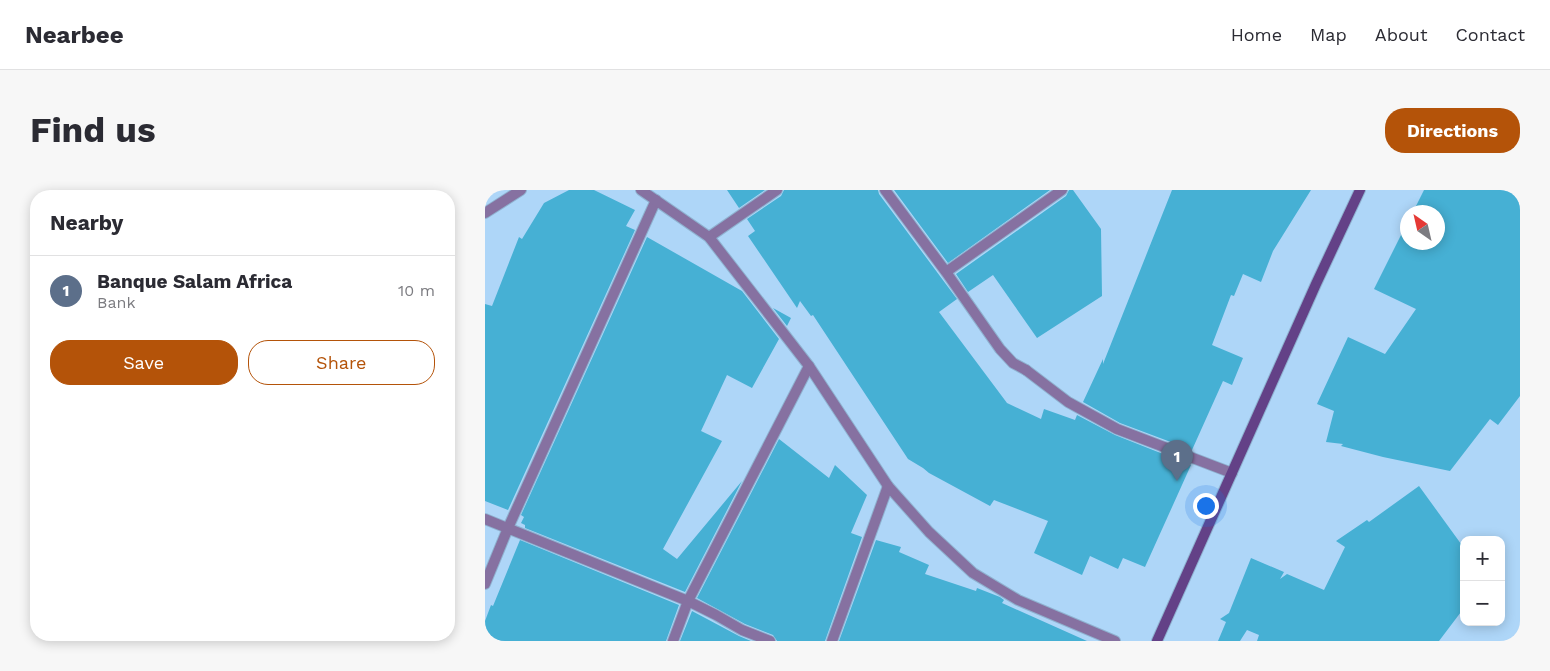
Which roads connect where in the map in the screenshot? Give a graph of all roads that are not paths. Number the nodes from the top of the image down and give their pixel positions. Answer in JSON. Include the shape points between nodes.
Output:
{"nodes":[{"id":1,"x":521,"y":190,"type":"edge"},
{"id":2,"x":641,"y":190,"type":"edge"},
{"id":3,"x":777,"y":190,"type":"edge"},
{"id":4,"x":885,"y":190,"type":"edge"},
{"id":5,"x":1062,"y":190,"type":"edge"},
{"id":6,"x":1360,"y":190,"type":"edge"},
{"id":7,"x":656,"y":200,"type":"junction"},
{"id":8,"x":485,"y":213,"type":"edge"},
{"id":9,"x":709,"y":238,"type":"junction"},
{"id":10,"x":946,"y":272,"type":"junction"},
{"id":11,"x":809,"y":366,"type":"junction"},
{"id":12,"x":1232,"y":473,"type":"junction"},
{"id":13,"x":887,"y":486,"type":"junction"},
{"id":14,"x":485,"y":519,"type":"edge"},
{"id":15,"x":507,"y":528,"type":"junction"},
{"id":16,"x":485,"y":584,"type":"edge"},
{"id":17,"x":688,"y":602,"type":"junction"},
{"id":18,"x":673,"y":641,"type":"edge"},
{"id":19,"x":770,"y":641,"type":"edge"},
{"id":20,"x":832,"y":641,"type":"edge"},
{"id":21,"x":1115,"y":641,"type":"edge"},
{"id":22,"x":1157,"y":641,"type":"edge"}],
"edges":[{"from":1,"to":8,"type":"street"},
{"from":2,"to":7,"type":"street"},
{"from":3,"to":9,"type":"street"},
{"from":4,"to":10,"type":"street"},
{"from":5,"to":10,"type":"street"},
{"from":6,"to":12,"type":"main road"},
{"from":7,"to":9,"type":"street"},
{"from":7,"to":15,"type":"street"},
{"from":9,"to":11,"type":"street"},
{"from":10,"to":12,"type":"street","via":[[1013,363],[1068,402],[1117,429]]},
{"from":11,"to":13,"type":"street"},
{"from":11,"to":17,"type":"street"},
{"from":12,"to":22,"type":"main road"},
{"from":13,"to":20,"type":"street"},
{"from":13,"to":21,"type":"street","via":[[973,573],[1018,600]]},
{"from":14,"to":15,"type":"street"},
{"from":15,"to":16,"type":"street"},
{"from":15,"to":17,"type":"street"},
{"from":17,"to":18,"type":"street"},
{"from":17,"to":19,"type":"street"}]}
